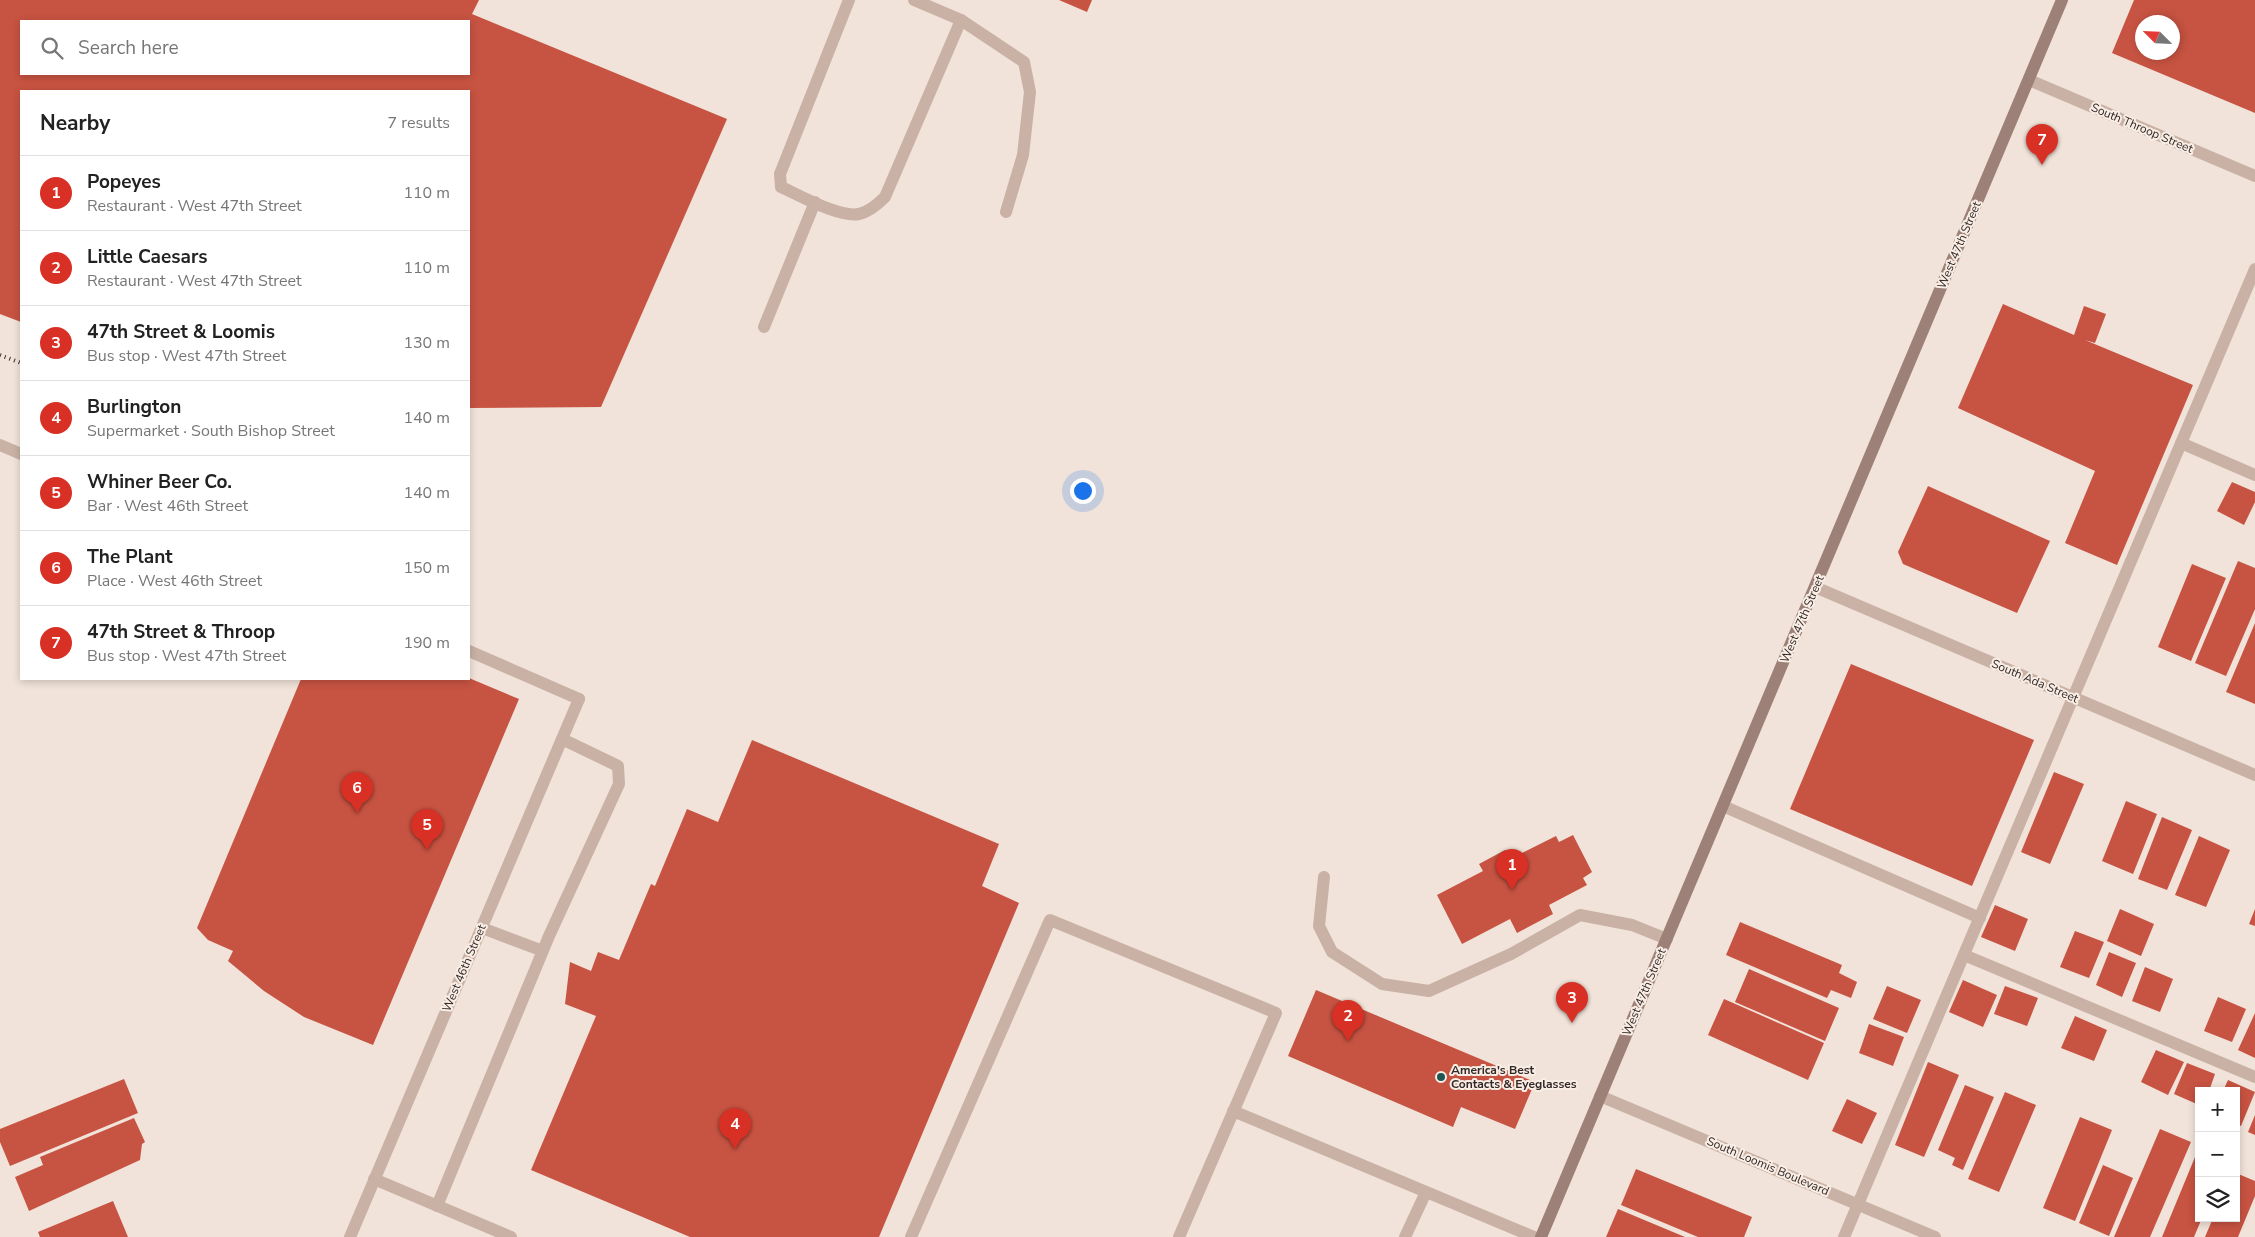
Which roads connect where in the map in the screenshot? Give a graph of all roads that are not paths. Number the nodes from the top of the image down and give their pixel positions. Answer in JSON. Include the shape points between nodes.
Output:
{"nodes":[{"id":1,"x":849,"y":0,"type":"edge"},
{"id":2,"x":914,"y":0,"type":"edge"},
{"id":3,"x":2062,"y":0,"type":"edge"},
{"id":4,"x":961,"y":20,"type":"junction"},
{"id":5,"x":2028,"y":80,"type":"junction"},
{"id":6,"x":2255,"y":176,"type":"edge"},
{"id":7,"x":815,"y":202,"type":"junction"},
{"id":8,"x":1006,"y":212,"type":"dead end"},
{"id":9,"x":2255,"y":269,"type":"edge"},
{"id":10,"x":764,"y":327,"type":"dead end"},
{"id":11,"x":2181,"y":443,"type":"junction"},
{"id":12,"x":0,"y":445,"type":"edge"},
{"id":13,"x":20,"y":454,"type":"edge"},
{"id":14,"x":2255,"y":474,"type":"edge"},
{"id":15,"x":1815,"y":587,"type":"junction"},
{"id":16,"x":470,"y":651,"type":"edge"},
{"id":17,"x":2074,"y":697,"type":"junction"},
{"id":18,"x":562,"y":739,"type":"junction"},
{"id":19,"x":2255,"y":774,"type":"edge"},
{"id":20,"x":1723,"y":806,"type":"junction"},
{"id":21,"x":1324,"y":876,"type":"dead end"},
{"id":22,"x":1980,"y":918,"type":"junction"},
{"id":23,"x":482,"y":928,"type":"junction"},
{"id":24,"x":1667,"y":939,"type":"junction"},
{"id":25,"x":543,"y":951,"type":"junction"},
{"id":26,"x":1964,"y":955,"type":"junction"},
{"id":27,"x":2255,"y":1077,"type":"edge"},
{"id":28,"x":1600,"y":1096,"type":"junction"},
{"id":29,"x":1233,"y":1112,"type":"junction"},
{"id":30,"x":374,"y":1179,"type":"junction"},
{"id":31,"x":1426,"y":1192,"type":"junction"},
{"id":32,"x":1858,"y":1205,"type":"junction"},
{"id":33,"x":437,"y":1206,"type":"junction"},
{"id":34,"x":350,"y":1237,"type":"edge"},
{"id":35,"x":511,"y":1237,"type":"edge"},
{"id":36,"x":910,"y":1237,"type":"edge"},
{"id":37,"x":1179,"y":1237,"type":"edge"},
{"id":38,"x":1405,"y":1237,"type":"edge"},
{"id":39,"x":1534,"y":1237,"type":"edge"},
{"id":40,"x":1541,"y":1237,"type":"edge"},
{"id":41,"x":1844,"y":1237,"type":"edge"},
{"id":42,"x":1935,"y":1237,"type":"edge"}],
"edges":[{"from":1,"to":7,"type":"street","via":[[780,174],[781,187]]},
{"from":2,"to":4,"type":"street"},
{"from":3,"to":5,"type":"main road","name":"West 47th Street"},
{"from":4,"to":7,"type":"street","via":[[885,197],[877,206],[858,214],[840,212]]},
{"from":4,"to":8,"type":"street","via":[[1024,62],[1030,92],[1023,155]]},
{"from":5,"to":6,"type":"street","name":"South Throop Street"},
{"from":5,"to":15,"type":"main road","name":"West 47th Street"},
{"from":7,"to":10,"type":"street"},
{"from":9,"to":11,"type":"street"},
{"from":11,"to":14,"type":"street"},
{"from":11,"to":17,"type":"street"},
{"from":12,"to":13,"type":"street"},
{"from":15,"to":17,"type":"street","name":"South Ada Street"},
{"from":15,"to":20,"type":"main road","name":"West 47th Street"},
{"from":16,"to":18,"type":"street","name":"West 46th Street","via":[[579,699]]},
{"from":17,"to":19,"type":"street","name":"South Ada Street"},
{"from":17,"to":22,"type":"street"},
{"from":18,"to":23,"type":"street","name":"West 46th Street"},
{"from":18,"to":25,"type":"street","via":[[618,766],[619,784]]},
{"from":20,"to":22,"type":"street"},
{"from":20,"to":24,"type":"main road","name":"West 47th Street"},
{"from":21,"to":24,"type":"street","via":[[1319,926],[1332,952],[1382,984],[1429,991],[1511,954],[1580,915],[1632,925]]},
{"from":22,"to":26,"type":"street"},
{"from":23,"to":25,"type":"street"},
{"from":23,"to":30,"type":"street","name":"West 46th Street"},
{"from":24,"to":28,"type":"main road","name":"West 47th Street"},
{"from":25,"to":33,"type":"street"},
{"from":26,"to":27,"type":"street"},
{"from":26,"to":32,"type":"street"},
{"from":28,"to":32,"type":"street","name":"South Loomis Boulevard"},
{"from":28,"to":40,"type":"main road","name":"West 47th Street"},
{"from":29,"to":31,"type":"street"},
{"from":29,"to":36,"type":"street","via":[[1276,1013],[1050,920]]},
{"from":29,"to":37,"type":"street"},
{"from":30,"to":33,"type":"street"},
{"from":30,"to":34,"type":"street","name":"West 46th Street"},
{"from":31,"to":38,"type":"street"},
{"from":31,"to":39,"type":"street"},
{"from":32,"to":41,"type":"street"},
{"from":32,"to":42,"type":"street","name":"South Loomis Boulevard"},
{"from":33,"to":35,"type":"street"}]}
